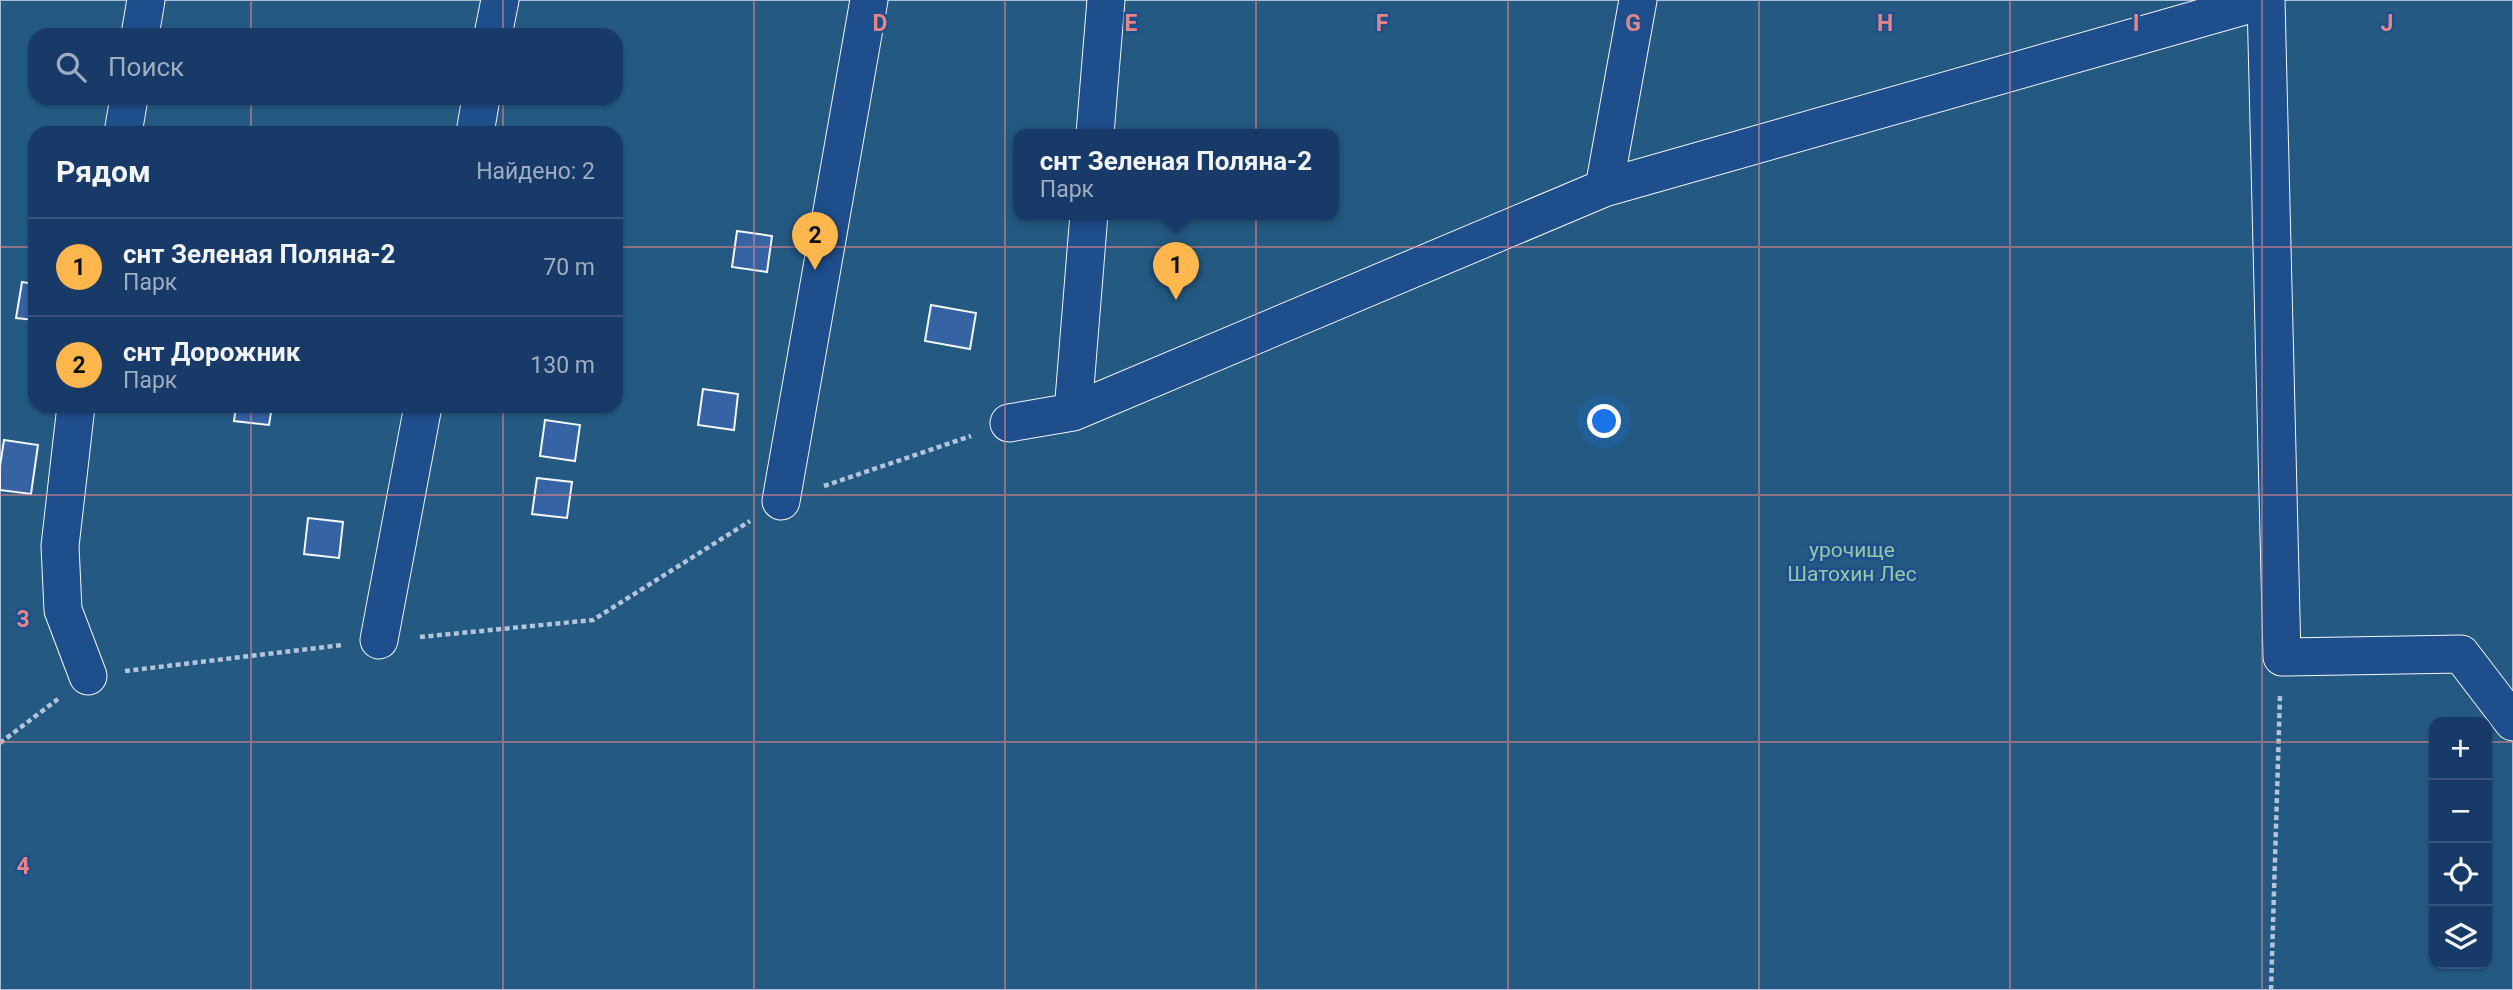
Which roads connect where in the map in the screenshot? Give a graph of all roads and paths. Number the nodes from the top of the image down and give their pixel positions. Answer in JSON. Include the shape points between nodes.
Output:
{"nodes":[{"id":1,"x":146,"y":0,"type":"edge"},
{"id":2,"x":500,"y":0,"type":"edge"},
{"id":3,"x":869,"y":0,"type":"edge"},
{"id":4,"x":1106,"y":0,"type":"edge"},
{"id":5,"x":1638,"y":0,"type":"edge"},
{"id":6,"x":2265,"y":0,"type":"edge"},
{"id":7,"x":141,"y":28,"type":"edge"},
{"id":8,"x":494,"y":28,"type":"edge"},
{"id":9,"x":128,"y":105,"type":"edge"},
{"id":10,"x":480,"y":105,"type":"edge"},
{"id":11,"x":124,"y":126,"type":"edge"},
{"id":12,"x":476,"y":126,"type":"edge"},
{"id":13,"x":1095,"y":129,"type":"edge"},
{"id":14,"x":1604,"y":188,"type":"junction"},
{"id":15,"x":1089,"y":220,"type":"edge"},
{"id":16,"x":1073,"y":412,"type":"junction"},
{"id":17,"x":75,"y":413,"type":"edge"},
{"id":18,"x":422,"y":413,"type":"edge"},
{"id":19,"x":1009,"y":423,"type":"joint"},
{"id":20,"x":781,"y":501,"type":"junction"},
{"id":21,"x":379,"y":640,"type":"junction"},
{"id":22,"x":2282,"y":657,"type":"junction"},
{"id":23,"x":88,"y":676,"type":"junction"},
{"id":24,"x":2513,"y":722,"type":"edge"},
{"id":25,"x":0,"y":743,"type":"edge"},
{"id":26,"x":2271,"y":990,"type":"edge"}],
"edges":[{"from":1,"to":7,"type":"street"},
{"from":2,"to":8,"type":"street"},
{"from":3,"to":20,"type":"street"},
{"from":4,"to":13,"type":"street"},
{"from":5,"to":14,"type":"street"},
{"from":6,"to":14,"type":"street"},
{"from":6,"to":22,"type":"street"},
{"from":9,"to":11,"type":"street"},
{"from":10,"to":12,"type":"street"},
{"from":14,"to":16,"type":"street"},
{"from":15,"to":16,"type":"street"},
{"from":16,"to":19,"type":"street"},
{"from":17,"to":23,"type":"street","via":[[60,546],[63,610]]},
{"from":18,"to":21,"type":"street"},
{"from":19,"to":20,"type":"path"},
{"from":20,"to":21,"type":"path","via":[[593,620]]},
{"from":21,"to":23,"type":"path"},
{"from":22,"to":24,"type":"street","via":[[2461,654]]},
{"from":22,"to":26,"type":"path"},
{"from":23,"to":25,"type":"path"}]}
